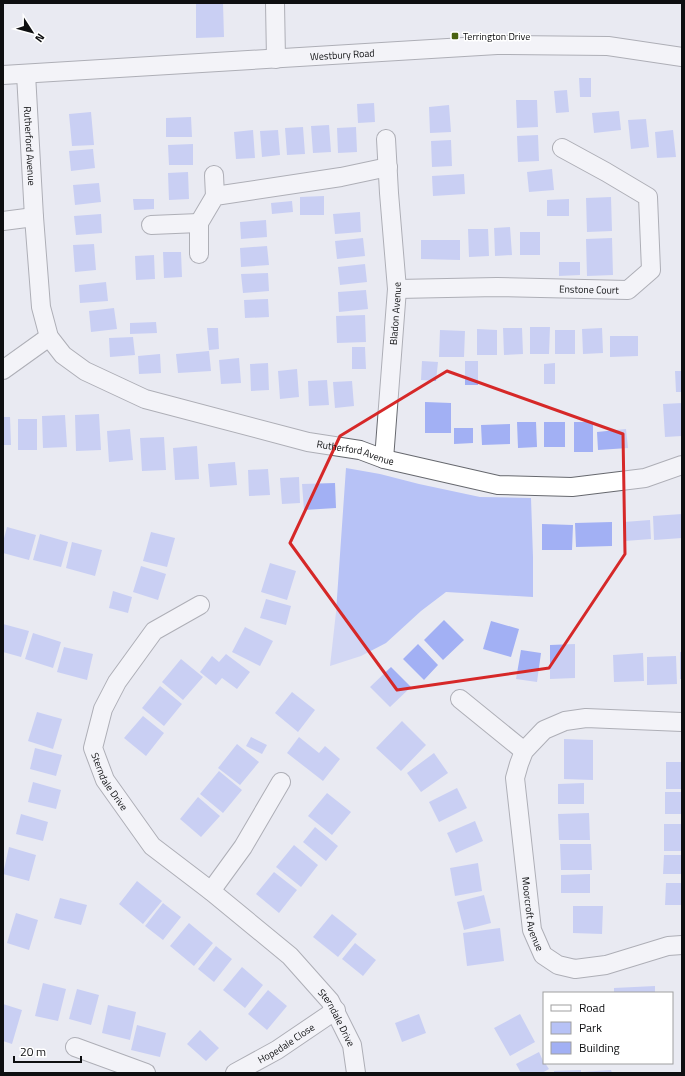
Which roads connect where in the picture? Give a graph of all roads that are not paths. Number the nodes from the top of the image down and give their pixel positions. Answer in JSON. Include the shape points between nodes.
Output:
{"nodes":[{"id":1,"x":275,"y":3,"type":"edge"},
{"id":2,"x":682,"y":57,"type":"edge"},
{"id":3,"x":276,"y":59,"type":"junction"},
{"id":4,"x":26,"y":74,"type":"junction"},
{"id":5,"x":3,"y":75,"type":"edge"},
{"id":6,"x":386,"y":139,"type":"dead end"},
{"id":7,"x":562,"y":148,"type":"dead end"},
{"id":8,"x":388,"y":167,"type":"junction"},
{"id":9,"x":214,"y":175,"type":"dead end"},
{"id":10,"x":215,"y":196,"type":"junction"},
{"id":11,"x":34,"y":217,"type":"junction"},
{"id":12,"x":3,"y":220,"type":"edge"},
{"id":13,"x":199,"y":223,"type":"junction"},
{"id":14,"x":151,"y":225,"type":"dead end"},
{"id":15,"x":199,"y":254,"type":"dead end"},
{"id":16,"x":398,"y":289,"type":"junction"},
{"id":17,"x":49,"y":338,"type":"junction"},
{"id":18,"x":3,"y":370,"type":"edge"},
{"id":19,"x":384,"y":459,"type":"junction"},
{"id":20,"x":682,"y":465,"type":"edge"},
{"id":21,"x":200,"y":605,"type":"dead end"},
{"id":22,"x":460,"y":699,"type":"dead end"},
{"id":23,"x":682,"y":722,"type":"edge"},
{"id":24,"x":524,"y":751,"type":"junction"},
{"id":25,"x":281,"y":782,"type":"dead end"},
{"id":26,"x":211,"y":891,"type":"junction"},
{"id":27,"x":682,"y":945,"type":"edge"},
{"id":28,"x":336,"y":1010,"type":"junction"},
{"id":29,"x":75,"y":1047,"type":"dead end"},
{"id":30,"x":146,"y":1073,"type":"edge"},
{"id":31,"x":235,"y":1073,"type":"edge"},
{"id":32,"x":356,"y":1073,"type":"edge"}],
"edges":[{"from":1,"to":3,"type":"street"},
{"from":2,"to":3,"type":"street","name":"Westbury Road","via":[[608,46],[497,45]]},
{"from":3,"to":4,"type":"street","name":"Westbury Road"},
{"from":4,"to":5,"type":"street","name":"Westbury Road"},
{"from":4,"to":11,"type":"street","name":"Rutherford Avenue"},
{"from":6,"to":8,"type":"street","name":"Bladon Avenue"},
{"from":7,"to":16,"type":"street","name":"Enstone Court","via":[[648,197],[651,270],[628,290],[497,287]]},
{"from":8,"to":10,"type":"street"},
{"from":8,"to":16,"type":"street","name":"Bladon Avenue"},
{"from":9,"to":10,"type":"street"},
{"from":10,"to":13,"type":"street"},
{"from":11,"to":12,"type":"street"},
{"from":11,"to":17,"type":"street","name":"Rutherford Avenue","via":[[41,307]]},
{"from":13,"to":14,"type":"street"},
{"from":13,"to":15,"type":"street"},
{"from":16,"to":19,"type":"street","name":"Bladon Avenue"},
{"from":17,"to":18,"type":"street"},
{"from":17,"to":19,"type":"street","name":"Rutherford Avenue","via":[[63,355],[84,371],[145,399],[308,442],[360,450]]},
{"from":19,"to":20,"type":"street","name":"Rutherford Avenue","via":[[498,486],[579,486],[646,478]]},
{"from":21,"to":26,"type":"street","name":"Sterndale Drive","via":[[154,631],[117,682],[103,709],[93,748],[105,780],[152,846]]},
{"from":22,"to":24,"type":"street"},
{"from":23,"to":24,"type":"street","name":"Moorcroft Avenue","via":[[586,718],[565,721],[544,730]]},
{"from":24,"to":27,"type":"street","name":"Moorcroft Avenue","via":[[515,778],[532,930],[543,955],[558,965],[575,969],[606,965],[668,946]]},
{"from":25,"to":26,"type":"street","via":[[243,847]]},
{"from":26,"to":28,"type":"street","name":"Sterndale Drive","via":[[290,956]]},
{"from":28,"to":31,"type":"street","name":"Hopedale Close","via":[[277,1050]]},
{"from":28,"to":32,"type":"street","name":"Sterndale Drive","via":[[352,1045]]},
{"from":29,"to":30,"type":"street"}]}
